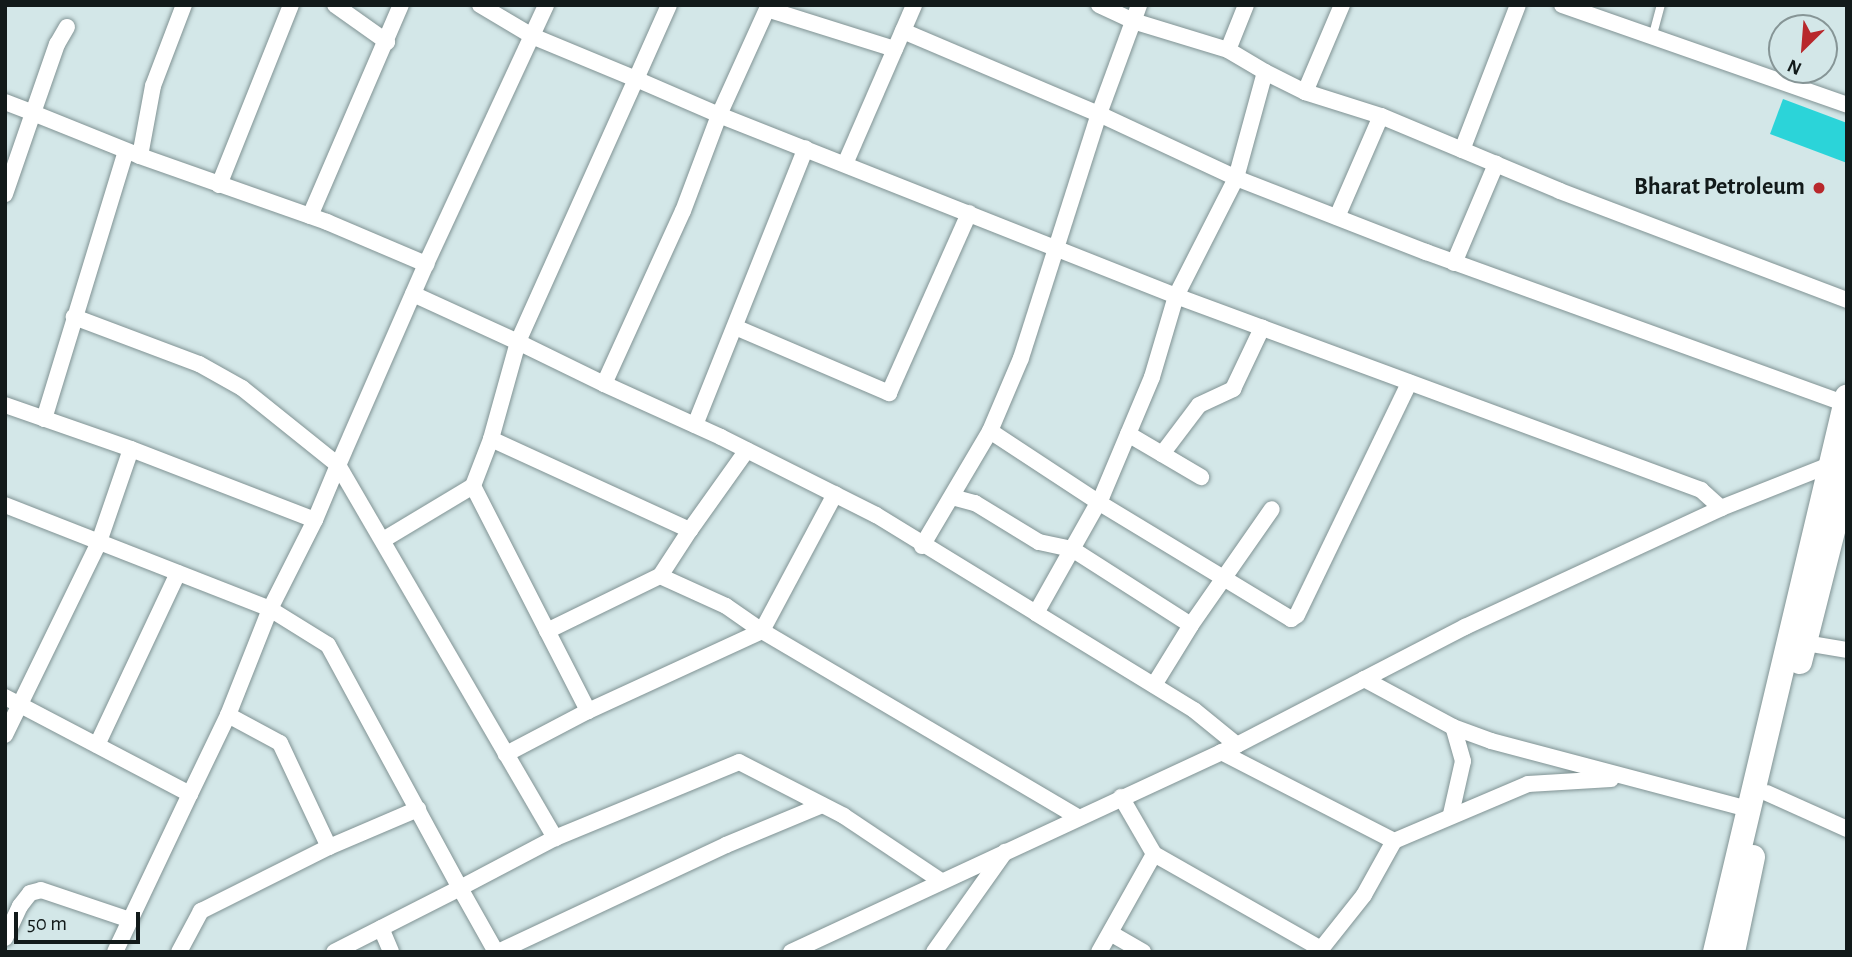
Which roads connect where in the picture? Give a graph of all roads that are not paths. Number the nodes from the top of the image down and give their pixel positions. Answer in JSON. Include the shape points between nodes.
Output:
{"nodes":[{"id":1,"x":184,"y":5,"type":"edge"},
{"id":2,"x":291,"y":5,"type":"edge"},
{"id":3,"x":335,"y":5,"type":"edge"},
{"id":4,"x":401,"y":5,"type":"edge"},
{"id":5,"x":480,"y":5,"type":"edge"},
{"id":6,"x":546,"y":5,"type":"edge"},
{"id":7,"x":669,"y":5,"type":"edge"},
{"id":8,"x":914,"y":5,"type":"edge"},
{"id":9,"x":1099,"y":5,"type":"edge"},
{"id":10,"x":1246,"y":5,"type":"edge"},
{"id":11,"x":1342,"y":5,"type":"edge"},
{"id":12,"x":1518,"y":5,"type":"edge"},
{"id":13,"x":1562,"y":5,"type":"edge"},
{"id":14,"x":1661,"y":5,"type":"edge"},
{"id":15,"x":768,"y":7,"type":"edge"},
{"id":16,"x":1136,"y":13,"type":"edge"},
{"id":17,"x":67,"y":27,"type":"dead end"},
{"id":18,"x":903,"y":31,"type":"junction"},
{"id":19,"x":532,"y":36,"type":"junction"},
{"id":20,"x":1652,"y":38,"type":"junction"},
{"id":21,"x":387,"y":41,"type":"junction"},
{"id":22,"x":895,"y":49,"type":"junction"},
{"id":23,"x":1228,"y":50,"type":"junction"},
{"id":24,"x":1265,"y":72,"type":"junction"},
{"id":25,"x":636,"y":79,"type":"junction"},
{"id":26,"x":1305,"y":92,"type":"junction"},
{"id":27,"x":5,"y":102,"type":"edge"},
{"id":28,"x":1847,"y":105,"type":"edge"},
{"id":29,"x":33,"y":113,"type":"junction"},
{"id":30,"x":1099,"y":114,"type":"junction"},
{"id":31,"x":719,"y":115,"type":"junction"},
{"id":32,"x":1381,"y":116,"type":"junction"},
{"id":33,"x":806,"y":148,"type":"junction"},
{"id":34,"x":1462,"y":150,"type":"junction"},
{"id":35,"x":133,"y":153,"type":"junction"},
{"id":36,"x":845,"y":164,"type":"junction"},
{"id":37,"x":1496,"y":164,"type":"junction"},
{"id":38,"x":1236,"y":178,"type":"junction"},
{"id":39,"x":219,"y":185,"type":"junction"},
{"id":40,"x":5,"y":194,"type":"edge"},
{"id":41,"x":969,"y":213,"type":"junction"},
{"id":42,"x":310,"y":216,"type":"junction"},
{"id":43,"x":1337,"y":217,"type":"junction"},
{"id":44,"x":1056,"y":248,"type":"junction"},
{"id":45,"x":1454,"y":263,"type":"junction"},
{"id":46,"x":426,"y":264,"type":"junction"},
{"id":47,"x":413,"y":294,"type":"junction"},
{"id":48,"x":1176,"y":296,"type":"junction"},
{"id":49,"x":1847,"y":300,"type":"edge"},
{"id":50,"x":74,"y":317,"type":"junction"},
{"id":51,"x":735,"y":327,"type":"junction"},
{"id":52,"x":1262,"y":328,"type":"junction"},
{"id":53,"x":518,"y":342,"type":"junction"},
{"id":54,"x":1409,"y":383,"type":"junction"},
{"id":55,"x":604,"y":384,"type":"junction"},
{"id":56,"x":1846,"y":400,"type":"edge"},
{"id":57,"x":5,"y":405,"type":"edge"},
{"id":58,"x":44,"y":419,"type":"junction"},
{"id":59,"x":695,"y":425,"type":"junction"},
{"id":60,"x":990,"y":430,"type":"junction"},
{"id":61,"x":1128,"y":434,"type":"junction"},
{"id":62,"x":491,"y":439,"type":"junction"},
{"id":63,"x":131,"y":449,"type":"junction"},
{"id":64,"x":747,"y":450,"type":"junction"},
{"id":65,"x":1162,"y":454,"type":"junction"},
{"id":66,"x":338,"y":465,"type":"junction"},
{"id":67,"x":1841,"y":466,"type":"edge"},
{"id":68,"x":1201,"y":477,"type":"dead end"},
{"id":69,"x":473,"y":486,"type":"junction"},
{"id":70,"x":835,"y":494,"type":"junction"},
{"id":71,"x":952,"y":497,"type":"junction"},
{"id":72,"x":1098,"y":502,"type":"junction"},
{"id":73,"x":10,"y":507,"type":"edge"},
{"id":74,"x":1721,"y":508,"type":"junction"},
{"id":75,"x":1272,"y":509,"type":"dead end"},
{"id":76,"x":315,"y":520,"type":"junction"},
{"id":77,"x":5,"y":523,"type":"edge"},
{"id":78,"x":690,"y":530,"type":"junction"},
{"id":79,"x":383,"y":540,"type":"junction"},
{"id":80,"x":99,"y":542,"type":"junction"},
{"id":81,"x":922,"y":546,"type":"junction"},
{"id":82,"x":1072,"y":550,"type":"junction"},
{"id":83,"x":178,"y":573,"type":"junction"},
{"id":84,"x":660,"y":576,"type":"junction"},
{"id":85,"x":1223,"y":577,"type":"junction"},
{"id":86,"x":270,"y":609,"type":"junction"},
{"id":87,"x":1036,"y":613,"type":"junction"},
{"id":88,"x":1191,"y":625,"type":"junction"},
{"id":89,"x":547,"y":631,"type":"junction"},
{"id":90,"x":762,"y":631,"type":"junction"},
{"id":91,"x":1805,"y":643,"type":"junction"},
{"id":92,"x":1847,"y":650,"type":"edge"},
{"id":93,"x":1364,"y":679,"type":"junction"},
{"id":94,"x":1154,"y":685,"type":"junction"},
{"id":95,"x":13,"y":700,"type":"edge"},
{"id":96,"x":588,"y":711,"type":"junction"},
{"id":97,"x":228,"y":716,"type":"junction"},
{"id":98,"x":1453,"y":727,"type":"junction"},
{"id":99,"x":5,"y":735,"type":"edge"},
{"id":100,"x":1237,"y":744,"type":"junction"},
{"id":101,"x":97,"y":745,"type":"junction"},
{"id":102,"x":1221,"y":752,"type":"junction"},
{"id":103,"x":506,"y":754,"type":"junction"},
{"id":104,"x":1625,"y":779,"type":"junction"},
{"id":105,"x":1767,"y":793,"type":"junction"},
{"id":106,"x":190,"y":794,"type":"junction"},
{"id":107,"x":1121,"y":797,"type":"junction"},
{"id":108,"x":822,"y":805,"type":"junction"},
{"id":109,"x":418,"y":809,"type":"junction"},
{"id":110,"x":1748,"y":809,"type":"junction"},
{"id":111,"x":1451,"y":814,"type":"junction"},
{"id":112,"x":1078,"y":817,"type":"junction"},
{"id":113,"x":1847,"y":829,"type":"edge"},
{"id":114,"x":555,"y":838,"type":"junction"},
{"id":115,"x":1394,"y":841,"type":"junction"},
{"id":116,"x":329,"y":847,"type":"junction"},
{"id":117,"x":1007,"y":850,"type":"junction"},
{"id":118,"x":1154,"y":854,"type":"junction"},
{"id":119,"x":941,"y":881,"type":"junction"},
{"id":120,"x":460,"y":888,"type":"junction"},
{"id":121,"x":130,"y":920,"type":"junction"},
{"id":122,"x":381,"y":928,"type":"junction"},
{"id":123,"x":1112,"y":934,"type":"junction"},
{"id":124,"x":5,"y":938,"type":"edge"},
{"id":125,"x":1321,"y":951,"type":"edge"},
{"id":126,"x":115,"y":952,"type":"edge"},
{"id":127,"x":179,"y":952,"type":"edge"},
{"id":128,"x":334,"y":952,"type":"edge"},
{"id":129,"x":391,"y":952,"type":"edge"},
{"id":130,"x":497,"y":952,"type":"edge"},
{"id":131,"x":791,"y":952,"type":"edge"},
{"id":132,"x":934,"y":952,"type":"edge"},
{"id":133,"x":1099,"y":952,"type":"edge"},
{"id":134,"x":1143,"y":952,"type":"edge"},
{"id":135,"x":1715,"y":952,"type":"edge"},
{"id":136,"x":1733,"y":952,"type":"edge"}],
"edges":[{"from":1,"to":35,"type":"street"},
{"from":2,"to":39,"type":"street"},
{"from":3,"to":21,"type":"street"},
{"from":4,"to":21,"type":"street"},
{"from":5,"to":19,"type":"street"},
{"from":6,"to":19,"type":"street"},
{"from":7,"to":25,"type":"street"},
{"from":8,"to":18,"type":"street"},
{"from":9,"to":16,"type":"street"},
{"from":10,"to":23,"type":"street"},
{"from":11,"to":26,"type":"street"},
{"from":12,"to":34,"type":"street"},
{"from":13,"to":20,"type":"street"},
{"from":14,"to":20,"type":"lane"},
{"from":15,"to":22,"type":"street"},
{"from":15,"to":31,"type":"street"},
{"from":16,"to":23,"type":"street"},
{"from":16,"to":30,"type":"street"},
{"from":17,"to":29,"type":"street"},
{"from":18,"to":22,"type":"street"},
{"from":18,"to":30,"type":"street"},
{"from":19,"to":25,"type":"street"},
{"from":19,"to":46,"type":"street"},
{"from":20,"to":28,"type":"street"},
{"from":21,"to":42,"type":"street"},
{"from":22,"to":36,"type":"street"},
{"from":23,"to":24,"type":"street"},
{"from":24,"to":26,"type":"street"},
{"from":24,"to":38,"type":"street"},
{"from":25,"to":31,"type":"street"},
{"from":25,"to":53,"type":"street"},
{"from":26,"to":32,"type":"street"},
{"from":27,"to":29,"type":"street"},
{"from":29,"to":35,"type":"street"},
{"from":29,"to":40,"type":"street"},
{"from":30,"to":38,"type":"street"},
{"from":30,"to":44,"type":"street"},
{"from":31,"to":33,"type":"street"},
{"from":31,"to":55,"type":"street","via":[[683,211]]},
{"from":32,"to":34,"type":"street"},
{"from":32,"to":43,"type":"street"},
{"from":33,"to":36,"type":"street"},
{"from":33,"to":51,"type":"street"},
{"from":34,"to":37,"type":"street"},
{"from":35,"to":39,"type":"street"},
{"from":35,"to":50,"type":"street"},
{"from":36,"to":41,"type":"street"},
{"from":37,"to":45,"type":"street"},
{"from":37,"to":49,"type":"street"},
{"from":38,"to":43,"type":"street"},
{"from":38,"to":48,"type":"street"},
{"from":39,"to":42,"type":"street"},
{"from":41,"to":44,"type":"street"},
{"from":41,"to":51,"type":"street","via":[[889,393]]},
{"from":42,"to":46,"type":"street"},
{"from":43,"to":45,"type":"street"},
{"from":44,"to":48,"type":"street"},
{"from":44,"to":60,"type":"street","via":[[1021,358]]},
{"from":45,"to":56,"type":"street"},
{"from":46,"to":47,"type":"street"},
{"from":47,"to":53,"type":"street"},
{"from":47,"to":66,"type":"street"},
{"from":48,"to":52,"type":"street"},
{"from":48,"to":61,"type":"street","via":[[1152,377]]},
{"from":50,"to":58,"type":"street"},
{"from":50,"to":66,"type":"street","via":[[210,370],[242,388]]},
{"from":51,"to":59,"type":"street"},
{"from":52,"to":54,"type":"street"},
{"from":52,"to":65,"type":"street","via":[[1233,389],[1199,405]]},
{"from":53,"to":55,"type":"street"},
{"from":53,"to":62,"type":"street"},
{"from":54,"to":74,"type":"street","via":[[1701,490]]},
{"from":54,"to":85,"type":"street","via":[[1297,615],[1286,617]]},
{"from":55,"to":59,"type":"street"},
{"from":56,"to":67,"type":"main road"},
{"from":57,"to":58,"type":"street"},
{"from":58,"to":63,"type":"street"},
{"from":59,"to":64,"type":"street"},
{"from":60,"to":71,"type":"street"},
{"from":60,"to":72,"type":"street"},
{"from":61,"to":65,"type":"street"},
{"from":61,"to":72,"type":"street"},
{"from":62,"to":69,"type":"street"},
{"from":62,"to":78,"type":"street"},
{"from":63,"to":76,"type":"street"},
{"from":63,"to":80,"type":"street"},
{"from":64,"to":70,"type":"street"},
{"from":64,"to":78,"type":"street"},
{"from":65,"to":68,"type":"street"},
{"from":66,"to":76,"type":"street"},
{"from":66,"to":79,"type":"street"},
{"from":67,"to":74,"type":"street"},
{"from":67,"to":91,"type":"main road"},
{"from":67,"to":110,"type":"main road"},
{"from":69,"to":79,"type":"street"},
{"from":69,"to":89,"type":"street"},
{"from":70,"to":81,"type":"street"},
{"from":70,"to":90,"type":"street"},
{"from":71,"to":81,"type":"street"},
{"from":71,"to":82,"type":"street","via":[[975,503],[1039,542]]},
{"from":72,"to":82,"type":"street"},
{"from":72,"to":85,"type":"street"},
{"from":73,"to":77,"type":"street"},
{"from":73,"to":80,"type":"street"},
{"from":74,"to":93,"type":"street"},
{"from":75,"to":85,"type":"street"},
{"from":76,"to":86,"type":"street"},
{"from":78,"to":84,"type":"street"},
{"from":79,"to":103,"type":"street"},
{"from":80,"to":83,"type":"street"},
{"from":80,"to":95,"type":"street"},
{"from":81,"to":87,"type":"street"},
{"from":82,"to":87,"type":"street"},
{"from":82,"to":88,"type":"street"},
{"from":83,"to":86,"type":"street"},
{"from":83,"to":101,"type":"street"},
{"from":84,"to":89,"type":"street"},
{"from":84,"to":90,"type":"street","via":[[726,606]]},
{"from":85,"to":88,"type":"street"},
{"from":86,"to":97,"type":"street"},
{"from":86,"to":109,"type":"street","via":[[328,645]]},
{"from":87,"to":94,"type":"street"},
{"from":88,"to":94,"type":"street"},
{"from":89,"to":96,"type":"street"},
{"from":90,"to":96,"type":"street"},
{"from":90,"to":112,"type":"street"},
{"from":91,"to":92,"type":"street"},
{"from":91,"to":105,"type":"main road"},
{"from":93,"to":98,"type":"street"},
{"from":93,"to":100,"type":"street"},
{"from":94,"to":100,"type":"street"},
{"from":95,"to":99,"type":"street"},
{"from":95,"to":101,"type":"street"},
{"from":96,"to":103,"type":"street"},
{"from":97,"to":106,"type":"street"},
{"from":97,"to":116,"type":"street","via":[[280,743]]},
{"from":98,"to":104,"type":"street"},
{"from":98,"to":111,"type":"street","via":[[1463,761]]},
{"from":100,"to":102,"type":"street"},
{"from":101,"to":106,"type":"street"},
{"from":102,"to":107,"type":"street"},
{"from":102,"to":115,"type":"street"},
{"from":103,"to":114,"type":"street"},
{"from":104,"to":110,"type":"street"},
{"from":104,"to":111,"type":"street","via":[[1528,783]]},
{"from":105,"to":113,"type":"street"},
{"from":105,"to":136,"type":"main road"},
{"from":106,"to":121,"type":"street"},
{"from":107,"to":112,"type":"street"},
{"from":107,"to":118,"type":"street"},
{"from":108,"to":114,"type":"street","via":[[739,762]]},
{"from":108,"to":119,"type":"street"},
{"from":108,"to":130,"type":"street","via":[[714,850]]},
{"from":109,"to":116,"type":"street"},
{"from":109,"to":120,"type":"street"},
{"from":110,"to":135,"type":"main road"},
{"from":111,"to":115,"type":"street"},
{"from":112,"to":117,"type":"street"},
{"from":114,"to":120,"type":"street"},
{"from":115,"to":125,"type":"street","via":[[1364,895]]},
{"from":116,"to":127,"type":"street","via":[[201,911]]},
{"from":117,"to":119,"type":"street"},
{"from":117,"to":132,"type":"street"},
{"from":118,"to":123,"type":"street"},
{"from":118,"to":125,"type":"street"},
{"from":119,"to":131,"type":"street"},
{"from":120,"to":122,"type":"street"},
{"from":120,"to":130,"type":"street"},
{"from":121,"to":124,"type":"street","via":[[41,890],[30,892]]},
{"from":121,"to":126,"type":"street"},
{"from":122,"to":128,"type":"street"},
{"from":122,"to":129,"type":"street"},
{"from":123,"to":133,"type":"street"},
{"from":123,"to":134,"type":"street"}]}
